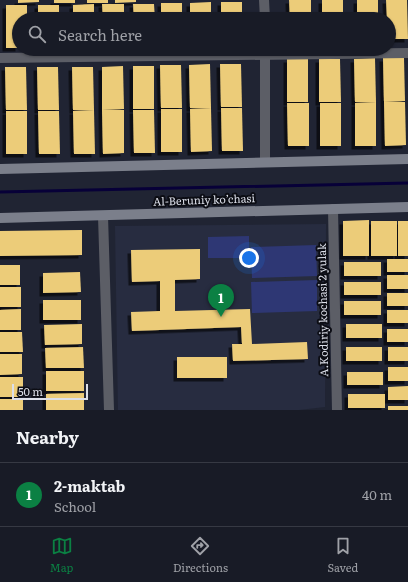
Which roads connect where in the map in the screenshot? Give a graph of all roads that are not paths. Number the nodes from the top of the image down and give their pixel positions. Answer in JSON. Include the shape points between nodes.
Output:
{"nodes":[{"id":1,"x":264,"y":0,"type":"edge"},
{"id":2,"x":264,"y":12,"type":"edge"},
{"id":3,"x":396,"y":53,"type":"edge"},
{"id":4,"x":408,"y":53,"type":"edge"},
{"id":5,"x":88,"y":56,"type":"edge"},
{"id":6,"x":265,"y":56,"type":"edge"},
{"id":7,"x":0,"y":58,"type":"edge"},
{"id":8,"x":408,"y":158,"type":"edge"},
{"id":9,"x":265,"y":162,"type":"junction"},
{"id":10,"x":0,"y":169,"type":"edge"},
{"id":11,"x":408,"y":207,"type":"edge"},
{"id":12,"x":333,"y":209,"type":"junction"},
{"id":13,"x":103,"y":216,"type":"junction"},
{"id":14,"x":0,"y":218,"type":"edge"},
{"id":15,"x":109,"y":410,"type":"edge"},
{"id":16,"x":337,"y":410,"type":"edge"}],
"edges":[{"from":1,"to":2,"type":"street"},
{"from":3,"to":4,"type":"street"},
{"from":5,"to":7,"type":"street"},
{"from":6,"to":9,"type":"street"},
{"from":8,"to":9,"type":"main road"},
{"from":9,"to":10,"type":"main road"},
{"from":11,"to":12,"type":"main road","name":"Al-Beruniy ko’chasi"},
{"from":12,"to":13,"type":"main road","name":"Al-Beruniy ko’chasi"},
{"from":12,"to":16,"type":"street","name":"A.Kodiriy kochasi 2 yulak"},
{"from":13,"to":14,"type":"main road","name":"Al-Beruniy ko’chasi"},
{"from":13,"to":15,"type":"street"}]}
